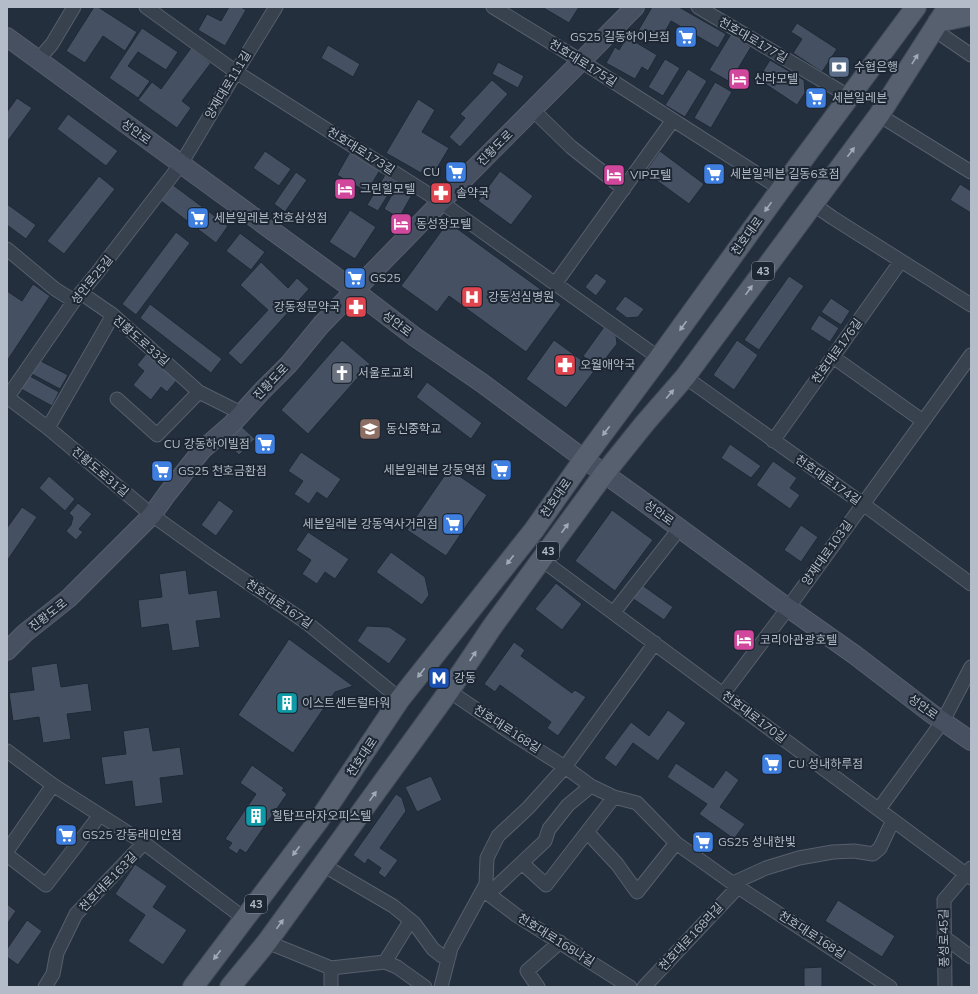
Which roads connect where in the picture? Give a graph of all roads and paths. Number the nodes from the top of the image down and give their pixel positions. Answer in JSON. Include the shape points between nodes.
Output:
{"nodes":[{"id":1,"x":74,"y":7,"type":"edge"},
{"id":2,"x":146,"y":7,"type":"edge"},
{"id":3,"x":276,"y":7,"type":"edge"},
{"id":4,"x":493,"y":7,"type":"edge"},
{"id":5,"x":635,"y":7,"type":"edge"},
{"id":6,"x":698,"y":7,"type":"edge"},
{"id":7,"x":905,"y":7,"type":"edge"},
{"id":8,"x":916,"y":7,"type":"edge"},
{"id":9,"x":971,"y":15,"type":"edge"},
{"id":10,"x":940,"y":19,"type":"edge"},
{"id":11,"x":7,"y":37,"type":"edge"},
{"id":12,"x":890,"y":44,"type":"junction"},
{"id":13,"x":971,"y":56,"type":"edge"},
{"id":14,"x":38,"y":60,"type":"junction"},
{"id":15,"x":581,"y":61,"type":"junction"},
{"id":16,"x":236,"y":72,"type":"junction"},
{"id":17,"x":850,"y":97,"type":"junction"},
{"id":18,"x":533,"y":110,"type":"junction"},
{"id":19,"x":879,"y":115,"type":"junction"},
{"id":20,"x":673,"y":120,"type":"junction"},
{"id":21,"x":181,"y":164,"type":"junction"},
{"id":22,"x":971,"y":172,"type":"edge"},
{"id":23,"x":624,"y":189,"type":"junction"},
{"id":24,"x":780,"y":189,"type":"junction"},
{"id":25,"x":442,"y":202,"type":"junction"},
{"id":26,"x":813,"y":204,"type":"junction"},
{"id":27,"x":7,"y":249,"type":"edge"},
{"id":28,"x":901,"y":261,"type":"junction"},
{"id":29,"x":555,"y":284,"type":"junction"},
{"id":30,"x":355,"y":291,"type":"junction"},
{"id":31,"x":77,"y":297,"type":"junction"},
{"id":32,"x":971,"y":305,"type":"edge"},
{"id":33,"x":113,"y":315,"type":"junction"},
{"id":34,"x":971,"y":355,"type":"edge"},
{"id":35,"x":833,"y":357,"type":"junction"},
{"id":36,"x":660,"y":358,"type":"junction"},
{"id":37,"x":685,"y":377,"type":"junction"},
{"id":38,"x":199,"y":392,"type":"junction"},
{"id":39,"x":7,"y":397,"type":"edge"},
{"id":40,"x":117,"y":399,"type":"dead end"},
{"id":41,"x":241,"y":413,"type":"junction"},
{"id":42,"x":923,"y":421,"type":"junction"},
{"id":43,"x":48,"y":428,"type":"junction"},
{"id":44,"x":773,"y":441,"type":"junction"},
{"id":45,"x":584,"y":459,"type":"junction"},
{"id":46,"x":604,"y":474,"type":"junction"},
{"id":47,"x":863,"y":504,"type":"junction"},
{"id":48,"x":152,"y":515,"type":"junction"},
{"id":49,"x":680,"y":528,"type":"junction"},
{"id":50,"x":542,"y":560,"type":"junction"},
{"id":51,"x":971,"y":584,"type":"edge"},
{"id":52,"x":788,"y":608,"type":"junction"},
{"id":53,"x":614,"y":612,"type":"junction"},
{"id":54,"x":655,"y":643,"type":"junction"},
{"id":55,"x":7,"y":651,"type":"edge"},
{"id":56,"x":971,"y":667,"type":"edge"},
{"id":57,"x":449,"y":691,"type":"junction"},
{"id":58,"x":724,"y":694,"type":"junction"},
{"id":59,"x":400,"y":699,"type":"junction"},
{"id":60,"x":943,"y":721,"type":"junction"},
{"id":61,"x":971,"y":741,"type":"edge"},
{"id":62,"x":7,"y":751,"type":"edge"},
{"id":63,"x":565,"y":767,"type":"junction"},
{"id":64,"x":53,"y":785,"type":"junction"},
{"id":65,"x":591,"y":786,"type":"junction"},
{"id":66,"x":614,"y":797,"type":"junction"},
{"id":67,"x":879,"y":809,"type":"junction"},
{"id":68,"x":100,"y":815,"type":"junction"},
{"id":69,"x":893,"y":820,"type":"junction"},
{"id":70,"x":587,"y":832,"type":"junction"},
{"id":71,"x":676,"y":842,"type":"junction"},
{"id":72,"x":144,"y":843,"type":"junction"},
{"id":73,"x":7,"y":851,"type":"edge"},
{"id":74,"x":7,"y":855,"type":"edge"},
{"id":75,"x":522,"y":863,"type":"junction"},
{"id":76,"x":322,"y":865,"type":"junction"},
{"id":77,"x":970,"y":873,"type":"edge"},
{"id":78,"x":735,"y":885,"type":"junction"},
{"id":79,"x":483,"y":890,"type":"junction"},
{"id":80,"x":245,"y":919,"type":"junction"},
{"id":81,"x":414,"y":923,"type":"junction"},
{"id":82,"x":944,"y":937,"type":"junction"},
{"id":83,"x":267,"y":942,"type":"junction"},
{"id":84,"x":560,"y":942,"type":"junction"},
{"id":85,"x":449,"y":957,"type":"junction"},
{"id":86,"x":971,"y":957,"type":"edge"},
{"id":87,"x":385,"y":962,"type":"junction"},
{"id":88,"x":331,"y":968,"type":"junction"},
{"id":89,"x":45,"y":987,"type":"edge"},
{"id":90,"x":193,"y":987,"type":"edge"},
{"id":91,"x":230,"y":987,"type":"edge"},
{"id":92,"x":331,"y":987,"type":"edge"},
{"id":93,"x":425,"y":987,"type":"edge"},
{"id":94,"x":441,"y":987,"type":"edge"},
{"id":95,"x":538,"y":987,"type":"edge"},
{"id":96,"x":630,"y":987,"type":"edge"},
{"id":97,"x":644,"y":987,"type":"edge"},
{"id":98,"x":890,"y":987,"type":"edge"},
{"id":99,"x":945,"y":987,"type":"edge"}],
"edges":[{"from":1,"to":14,"type":"street","via":[[52,44]]},
{"from":2,"to":16,"type":"street","name":"천호대로173길"},
{"from":3,"to":16,"type":"street","name":"양재대로111길"},
{"from":4,"to":15,"type":"street","name":"천호대로175길"},
{"from":5,"to":15,"type":"street","name":"진황도로"},
{"from":6,"to":17,"type":"street","name":"천호대로177길"},
{"from":7,"to":12,"type":"main road"},
{"from":8,"to":12,"type":"main road","name":"천호대로","number":"43"},
{"from":9,"to":10,"type":"main road"},
{"from":10,"to":13,"type":"street"},
{"from":19,"to":10,"type":"main road","name":"천호대로","number":"43","one_way":true},
{"from":11,"to":14,"type":"street","name":"성안로"},
{"from":12,"to":17,"type":"main road","name":"천호대로","number":"43"},
{"from":14,"to":21,"type":"street","name":"성안로"},
{"from":15,"to":18,"type":"street","name":"진황도로"},
{"from":15,"to":20,"type":"street","name":"천호대로175길"},
{"from":16,"to":21,"type":"street","name":"양재대로111길"},
{"from":16,"to":25,"type":"street","name":"천호대로173길"},
{"from":17,"to":24,"type":"main road","name":"천호대로","number":"43"},
{"from":18,"to":23,"type":"street","via":[[571,146]]},
{"from":18,"to":25,"type":"street","name":"진황도로"},
{"from":19,"to":22,"type":"street"},
{"from":26,"to":19,"type":"main road","name":"천호대로","number":"43","one_way":true},
{"from":20,"to":23,"type":"street"},
{"from":20,"to":24,"type":"street","name":"천호대로175길"},
{"from":21,"to":30,"type":"street","name":"성안로"},
{"from":21,"to":31,"type":"street","name":"성안로25길"},
{"from":23,"to":29,"type":"street"},
{"from":24,"to":36,"type":"main road","name":"천호대로","number":"43","one_way":true},
{"from":25,"to":29,"type":"street","name":"천호대로173길"},
{"from":25,"to":30,"type":"street","name":"진황도로"},
{"from":26,"to":28,"type":"street"},
{"from":37,"to":26,"type":"main road","name":"천호대로","number":"43","one_way":true},
{"from":27,"to":31,"type":"street","name":"진황도로33길","via":[[55,289]]},
{"from":28,"to":32,"type":"street"},
{"from":28,"to":35,"type":"street","name":"천호대로176길"},
{"from":29,"to":36,"type":"street","name":"천호대로173길"},
{"from":30,"to":41,"type":"street","name":"진황도로"},
{"from":30,"to":45,"type":"street","name":"성안로"},
{"from":31,"to":33,"type":"street","name":"진황도로33길"},
{"from":31,"to":39,"type":"street","name":"성안로25길"},
{"from":33,"to":38,"type":"street","name":"진황도로33길"},
{"from":33,"to":43,"type":"street"},
{"from":34,"to":42,"type":"street","name":"양재대로103길"},
{"from":35,"to":42,"type":"street"},
{"from":35,"to":44,"type":"street","name":"천호대로176길"},
{"from":36,"to":45,"type":"main road","name":"천호대로","number":"43","one_way":true},
{"from":37,"to":44,"type":"street","name":"천호대로174길"},
{"from":46,"to":37,"type":"main road","name":"천호대로","number":"43","one_way":true},
{"from":38,"to":40,"type":"street","via":[[157,435]]},
{"from":38,"to":41,"type":"street","name":"진황도로33길"},
{"from":39,"to":43,"type":"street","name":"진황도로31길"},
{"from":41,"to":48,"type":"street","name":"진황도로","via":[[202,450]]},
{"from":42,"to":47,"type":"street","name":"양재대로103길"},
{"from":43,"to":48,"type":"street","name":"진황도로31길"},
{"from":44,"to":47,"type":"street","name":"천호대로174길"},
{"from":45,"to":46,"type":"street","name":"성안로"},
{"from":45,"to":59,"type":"main road","name":"천호대로","number":"43","one_way":true,"via":[[534,530]]},
{"from":46,"to":49,"type":"street","name":"성안로"},
{"from":50,"to":46,"type":"main road","name":"천호대로","number":"43","one_way":true},
{"from":47,"to":51,"type":"street","name":"천호대로174길"},
{"from":47,"to":52,"type":"street","name":"양재대로103길"},
{"from":48,"to":55,"type":"street","name":"진황도로","via":[[69,598]]},
{"from":48,"to":59,"type":"street","name":"천호대로167길","via":[[307,623]]},
{"from":49,"to":52,"type":"street","name":"성안로"},
{"from":49,"to":53,"type":"street"},
{"from":50,"to":53,"type":"street","name":"천호대로170길"},
{"from":57,"to":50,"type":"main road","name":"천호대로","number":"43","one_way":true},
{"from":52,"to":58,"type":"street"},
{"from":52,"to":60,"type":"street","name":"성안로"},
{"from":53,"to":54,"type":"street","name":"천호대로170길"},
{"from":54,"to":58,"type":"street","name":"천호대로170길"},
{"from":54,"to":63,"type":"street"},
{"from":56,"to":60,"type":"street"},
{"from":57,"to":63,"type":"street","name":"천호대로168길"},
{"from":76,"to":57,"type":"main road","name":"천호대로","one_way":true},
{"from":58,"to":67,"type":"street","name":"천호대로170길"},
{"from":59,"to":80,"type":"main road","name":"천호대로","number":"43","one_way":true,"via":[[320,820]]},
{"from":60,"to":61,"type":"street","name":"성안로"},
{"from":60,"to":67,"type":"street","name":"성안로"},
{"from":62,"to":64,"type":"street","name":"천호대로163길"},
{"from":63,"to":65,"type":"street","name":"천호대로168길"},
{"from":63,"to":79,"type":"street","via":[[528,808],[498,836],[487,858],[486,884]]},
{"from":64,"to":68,"type":"street","name":"천호대로163길"},
{"from":64,"to":73,"type":"street"},
{"from":65,"to":66,"type":"street","name":"천호대로168길"},
{"from":65,"to":75,"type":"street","via":[[568,805],[549,829],[545,841]]},
{"from":66,"to":70,"type":"street"},
{"from":66,"to":71,"type":"street","name":"천호대로168길","via":[[637,803]]},
{"from":67,"to":69,"type":"street","name":"천호대로170길"},
{"from":68,"to":72,"type":"street","name":"천호대로163길"},
{"from":68,"to":74,"type":"street","via":[[46,885]]},
{"from":69,"to":77,"type":"street","name":"천호대로170길"},
{"from":69,"to":78,"type":"street","via":[[880,848],[873,854],[854,851],[833,852],[799,858],[766,868]]},
{"from":70,"to":71,"type":"street","via":[[617,864],[637,892]]},
{"from":70,"to":75,"type":"street","via":[[546,885]]},
{"from":71,"to":78,"type":"street","name":"천호대로168길"},
{"from":72,"to":80,"type":"street","name":"천호대로163길"},
{"from":72,"to":89,"type":"street","name":"천호대로163길","via":[[76,914],[57,953],[53,974]]},
{"from":75,"to":79,"type":"street","via":[[495,888]]},
{"from":76,"to":81,"type":"street","via":[[393,906]]},
{"from":83,"to":76,"type":"main road","name":"천호대로","one_way":true},
{"from":77,"to":82,"type":"street","name":"풍성로45길","via":[[944,900]]},
{"from":78,"to":97,"type":"street","name":"천호대로168라길"},
{"from":78,"to":98,"type":"street","name":"천호대로168길"},
{"from":79,"to":84,"type":"street","name":"천호대로168나길","via":[[516,915]]},
{"from":79,"to":85,"type":"street","via":[[451,948]]},
{"from":80,"to":90,"type":"main road","name":"천호대로","number":"43","one_way":true},
{"from":81,"to":85,"type":"street","via":[[433,949],[442,956]]},
{"from":81,"to":87,"type":"street","via":[[409,923]]},
{"from":82,"to":86,"type":"street"},
{"from":82,"to":99,"type":"street","name":"풍성로45길"},
{"from":83,"to":88,"type":"street"},
{"from":83,"to":91,"type":"main road","name":"천호대로"},
{"from":84,"to":95,"type":"street","via":[[527,971]]},
{"from":84,"to":96,"type":"street","name":"천호대로168나길"},
{"from":85,"to":94,"type":"street"},
{"from":87,"to":88,"type":"street"},
{"from":87,"to":93,"type":"street","via":[[397,966]]},
{"from":88,"to":92,"type":"street"}]}
